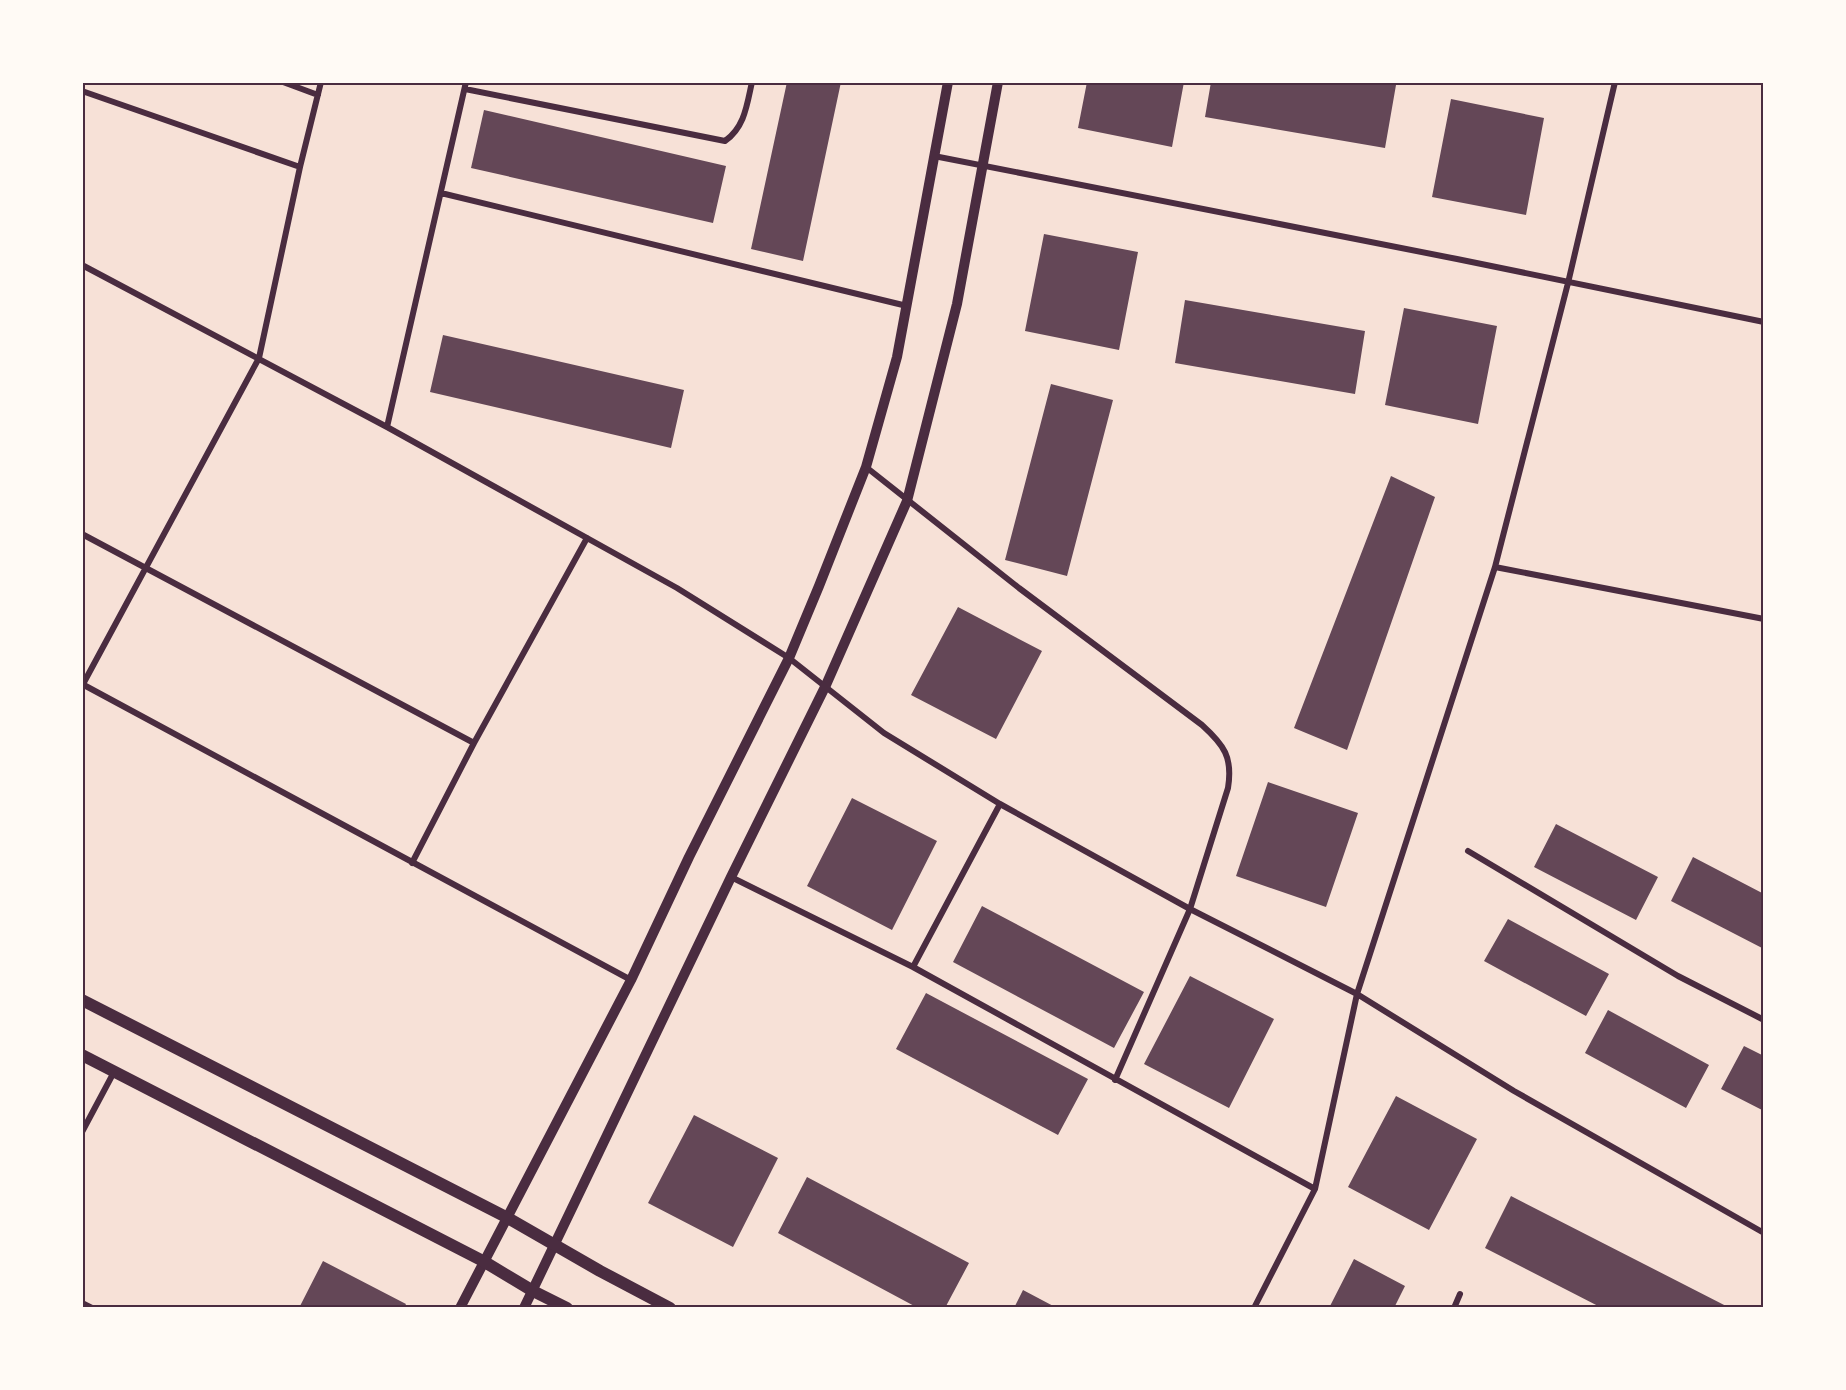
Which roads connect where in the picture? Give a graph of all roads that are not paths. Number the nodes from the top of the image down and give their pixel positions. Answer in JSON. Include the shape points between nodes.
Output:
{"nodes":[{"id":1,"x":283,"y":82,"type":"edge"},
{"id":2,"x":321,"y":82,"type":"edge"},
{"id":3,"x":752,"y":82,"type":"edge"},
{"id":4,"x":948,"y":82,"type":"edge"},
{"id":5,"x":998,"y":82,"type":"edge"},
{"id":6,"x":1616,"y":82,"type":"edge"},
{"id":7,"x":465,"y":86,"type":"edge"},
{"id":8,"x":82,"y":91,"type":"edge"},
{"id":9,"x":318,"y":95,"type":"junction"},
{"id":10,"x":934,"y":156,"type":"junction"},
{"id":11,"x":981,"y":164,"type":"junction"},
{"id":12,"x":300,"y":166,"type":"junction"},
{"id":13,"x":441,"y":193,"type":"junction"},
{"id":14,"x":82,"y":265,"type":"edge"},
{"id":15,"x":1568,"y":283,"type":"junction"},
{"id":16,"x":907,"y":306,"type":"junction"},
{"id":17,"x":1764,"y":322,"type":"edge"},
{"id":18,"x":259,"y":358,"type":"junction"},
{"id":19,"x":387,"y":427,"type":"junction"},
{"id":20,"x":866,"y":467,"type":"junction"},
{"id":21,"x":907,"y":501,"type":"junction"},
{"id":22,"x":82,"y":534,"type":"edge"},
{"id":23,"x":587,"y":538,"type":"junction"},
{"id":24,"x":1495,"y":567,"type":"junction"},
{"id":25,"x":148,"y":568,"type":"junction"},
{"id":26,"x":1764,"y":619,"type":"edge"},
{"id":27,"x":789,"y":658,"type":"junction"},
{"id":28,"x":83,"y":685,"type":"edge"},
{"id":29,"x":826,"y":685,"type":"junction"},
{"id":30,"x":474,"y":743,"type":"junction"},
{"id":31,"x":1000,"y":804,"type":"junction"},
{"id":32,"x":1468,"y":851,"type":"dead end"},
{"id":33,"x":412,"y":863,"type":"junction"},
{"id":34,"x":731,"y":877,"type":"junction"},
{"id":35,"x":1190,"y":909,"type":"junction"},
{"id":36,"x":913,"y":967,"type":"junction"},
{"id":37,"x":631,"y":980,"type":"junction"},
{"id":38,"x":1357,"y":994,"type":"junction"},
{"id":39,"x":82,"y":1000,"type":"edge"},
{"id":40,"x":1764,"y":1020,"type":"edge"},
{"id":41,"x":82,"y":1055,"type":"edge"},
{"id":42,"x":114,"y":1072,"type":"junction"},
{"id":43,"x":1115,"y":1080,"type":"junction"},
{"id":44,"x":82,"y":1132,"type":"edge"},
{"id":45,"x":1315,"y":1189,"type":"junction"},
{"id":46,"x":506,"y":1217,"type":"junction"},
{"id":47,"x":1764,"y":1233,"type":"edge"},
{"id":48,"x":554,"y":1244,"type":"junction"},
{"id":49,"x":483,"y":1261,"type":"junction"},
{"id":50,"x":533,"y":1291,"type":"junction"},
{"id":51,"x":1460,"y":1294,"type":"dead end"},
{"id":52,"x":82,"y":1303,"type":"edge"},
{"id":53,"x":92,"y":1308,"type":"edge"},
{"id":54,"x":460,"y":1308,"type":"edge"},
{"id":55,"x":524,"y":1308,"type":"edge"},
{"id":56,"x":567,"y":1308,"type":"edge"},
{"id":57,"x":670,"y":1308,"type":"edge"},
{"id":58,"x":1254,"y":1308,"type":"edge"},
{"id":59,"x":1454,"y":1308,"type":"edge"}],
"edges":[{"from":1,"to":9,"type":"street"},
{"from":2,"to":9,"type":"street"},
{"from":3,"to":7,"type":"street","via":[[744,118],[735,134],[725,141]]},
{"from":4,"to":10,"type":"street"},
{"from":5,"to":11,"type":"street"},
{"from":6,"to":15,"type":"street"},
{"from":7,"to":13,"type":"street"},
{"from":8,"to":12,"type":"street"},
{"from":9,"to":12,"type":"street"},
{"from":10,"to":11,"type":"street"},
{"from":10,"to":16,"type":"street"},
{"from":11,"to":15,"type":"street"},
{"from":11,"to":21,"type":"street","via":[[957,304]]},
{"from":12,"to":18,"type":"street"},
{"from":13,"to":16,"type":"street"},
{"from":13,"to":19,"type":"street"},
{"from":14,"to":18,"type":"street"},
{"from":15,"to":17,"type":"street"},
{"from":15,"to":24,"type":"street"},
{"from":16,"to":20,"type":"street"},
{"from":18,"to":19,"type":"street"},
{"from":18,"to":25,"type":"street"},
{"from":19,"to":23,"type":"street"},
{"from":20,"to":21,"type":"street"},
{"from":20,"to":27,"type":"street"},
{"from":21,"to":29,"type":"street"},
{"from":21,"to":35,"type":"street","via":[[1217,740],[1226,753],[1228,788]]},
{"from":22,"to":25,"type":"street"},
{"from":23,"to":27,"type":"street"},
{"from":23,"to":30,"type":"street"},
{"from":24,"to":26,"type":"street"},
{"from":24,"to":38,"type":"street"},
{"from":25,"to":28,"type":"street"},
{"from":25,"to":30,"type":"street"},
{"from":27,"to":29,"type":"street"},
{"from":27,"to":37,"type":"street"},
{"from":28,"to":33,"type":"street"},
{"from":29,"to":31,"type":"street","via":[[884,733]]},
{"from":29,"to":34,"type":"street"},
{"from":30,"to":33,"type":"street"},
{"from":31,"to":35,"type":"street"},
{"from":31,"to":36,"type":"street"},
{"from":32,"to":40,"type":"street","via":[[1678,976]]},
{"from":33,"to":37,"type":"street"},
{"from":34,"to":36,"type":"street"},
{"from":34,"to":48,"type":"street"},
{"from":35,"to":38,"type":"street"},
{"from":35,"to":43,"type":"street"},
{"from":36,"to":43,"type":"street"},
{"from":37,"to":46,"type":"street"},
{"from":38,"to":45,"type":"street"},
{"from":38,"to":47,"type":"street","via":[[1514,1091]]},
{"from":39,"to":46,"type":"main road"},
{"from":41,"to":42,"type":"main road"},
{"from":42,"to":44,"type":"street"},
{"from":42,"to":49,"type":"main road"},
{"from":43,"to":45,"type":"street"},
{"from":45,"to":58,"type":"street"},
{"from":46,"to":48,"type":"main road"},
{"from":46,"to":49,"type":"street"},
{"from":48,"to":50,"type":"street"},
{"from":48,"to":57,"type":"main road"},
{"from":49,"to":50,"type":"main road"},
{"from":49,"to":54,"type":"street"},
{"from":50,"to":55,"type":"street"},
{"from":50,"to":56,"type":"main road"},
{"from":51,"to":59,"type":"street"},
{"from":52,"to":53,"type":"street"}]}
